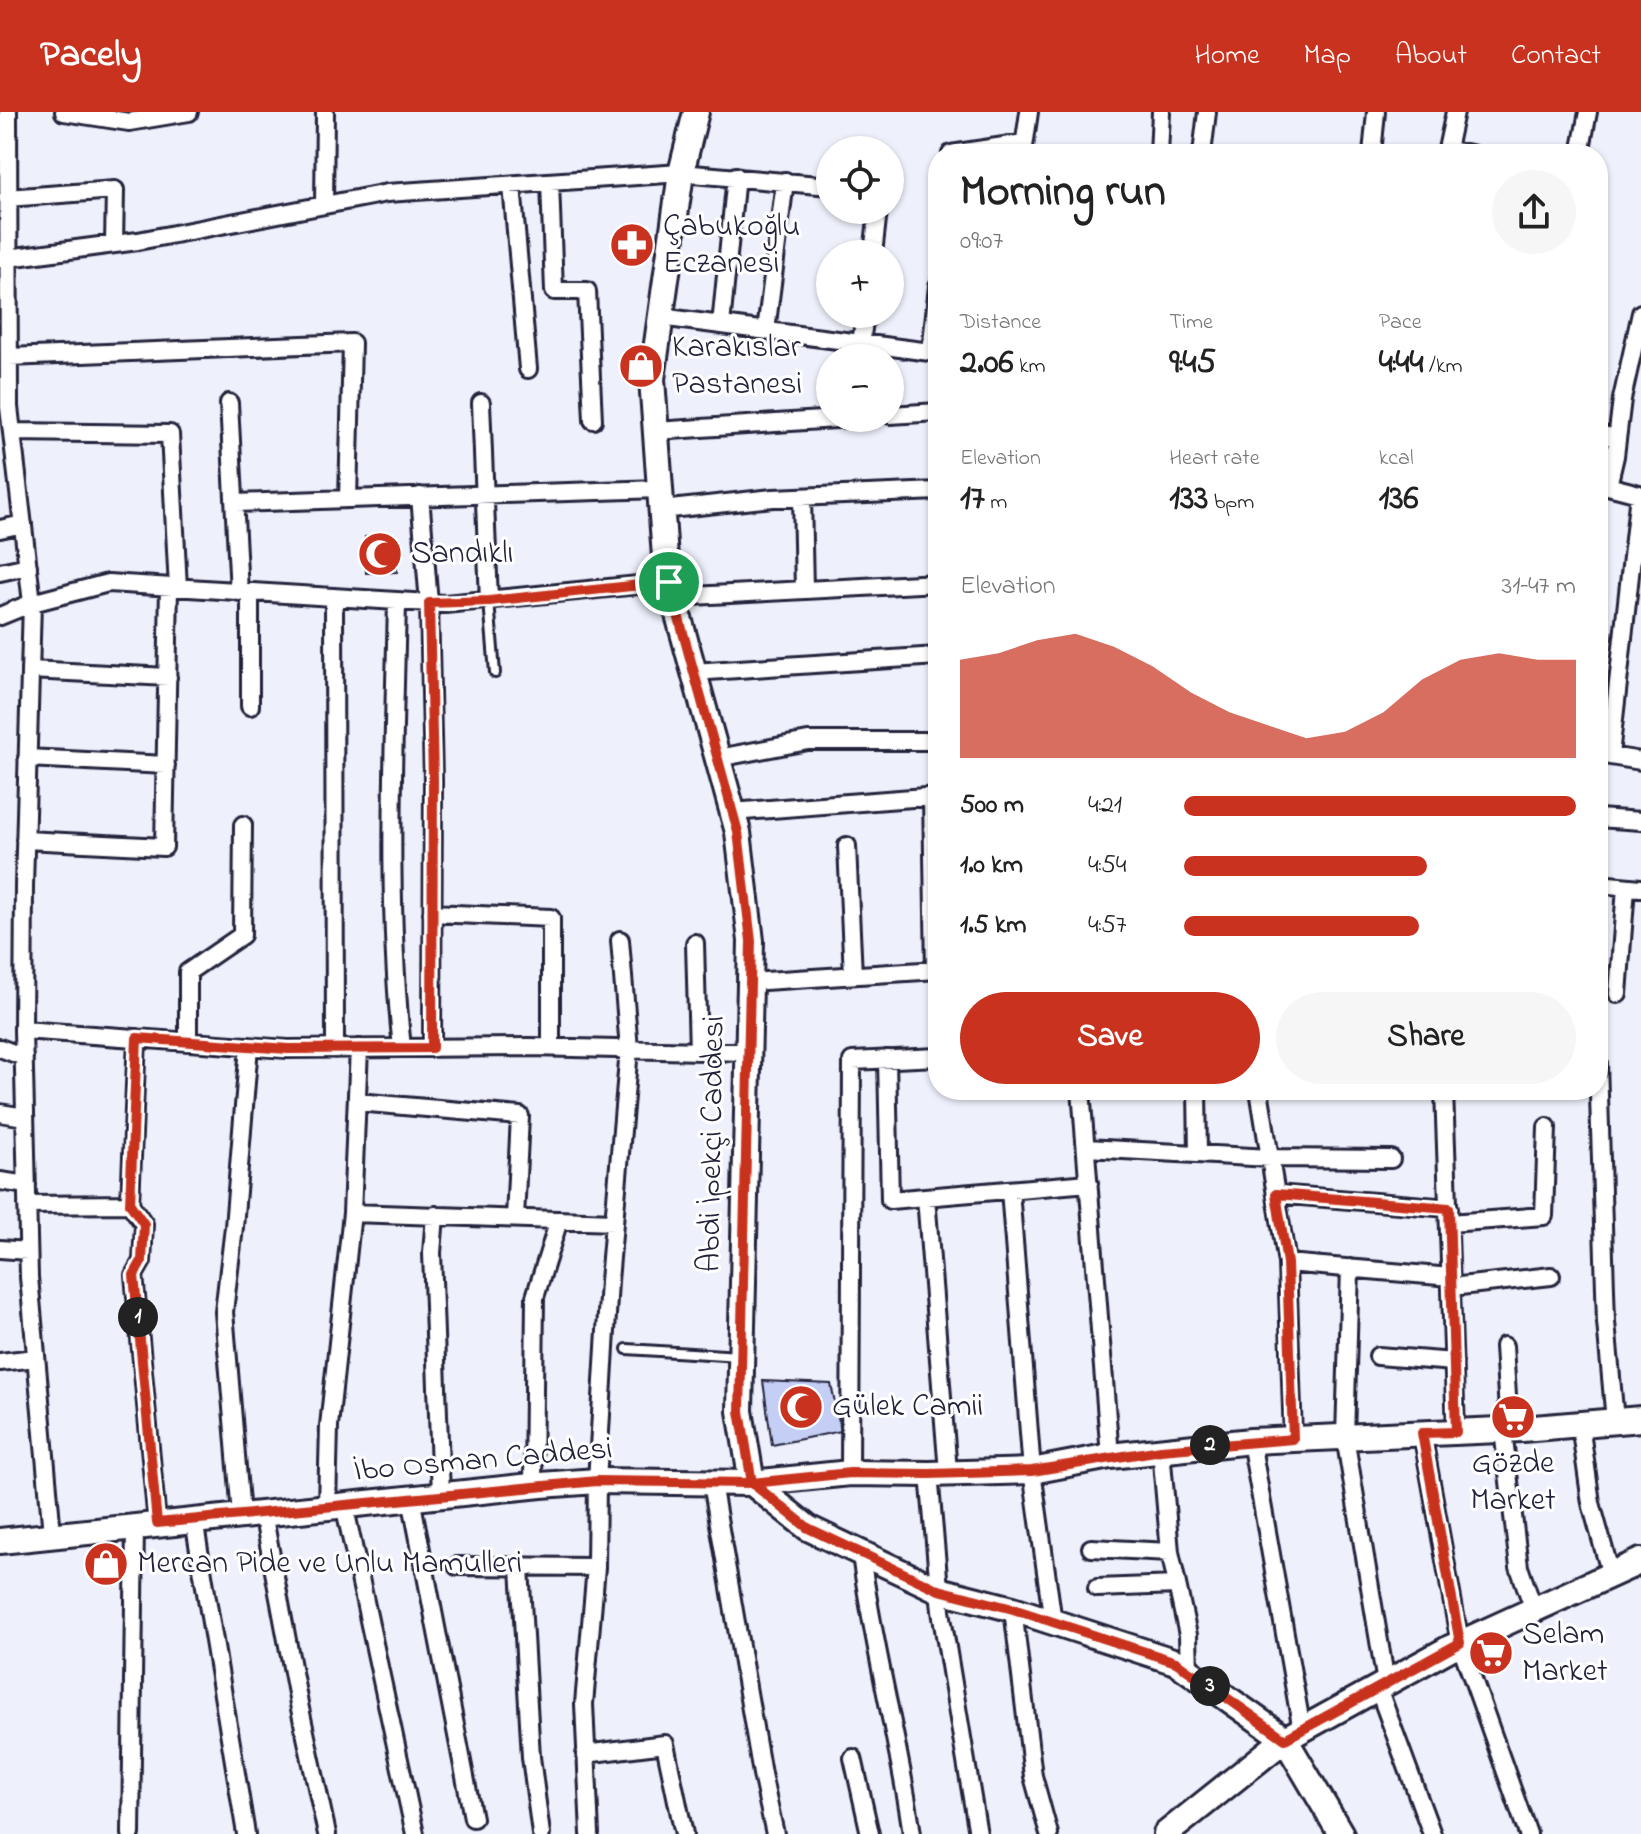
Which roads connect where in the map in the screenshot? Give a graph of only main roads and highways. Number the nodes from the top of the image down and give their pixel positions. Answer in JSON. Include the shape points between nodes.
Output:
{"nodes":[{"id":1,"x":696,"y":112,"type":"edge"},
{"id":2,"x":1641,"y":1419,"type":"edge"},
{"id":3,"x":752,"y":1483,"type":"junction"},
{"id":4,"x":0,"y":1541,"type":"edge"},
{"id":5,"x":1641,"y":1561,"type":"edge"},
{"id":6,"x":1293,"y":1734,"type":"junction"},
{"id":7,"x":1191,"y":1826,"type":"edge"},
{"id":8,"x":1166,"y":1834,"type":"edge"},
{"id":9,"x":1341,"y":1834,"type":"edge"}],
"edges":[{"from":1,"to":3,"type":"main road","name":"Abdi İpekçi Caddesi","via":[[681,173],[652,379],[671,589],[738,832],[751,941],[740,1411]]},
{"from":2,"to":3,"type":"main road","name":"İbo Osman Caddesi","via":[[1251,1441],[1110,1456],[1032,1471],[850,1473]]},
{"from":3,"to":4,"type":"main road","name":"İbo Osman Caddesi","via":[[533,1485]]},
{"from":3,"to":6,"type":"main road","via":[[808,1528],[861,1554],[939,1590],[1176,1662]]},
{"from":5,"to":6,"type":"main road","via":[[1460,1643]]},
{"from":6,"to":7,"type":"main road"},
{"from":6,"to":9,"type":"main road"},
{"from":7,"to":8,"type":"main road"}]}
